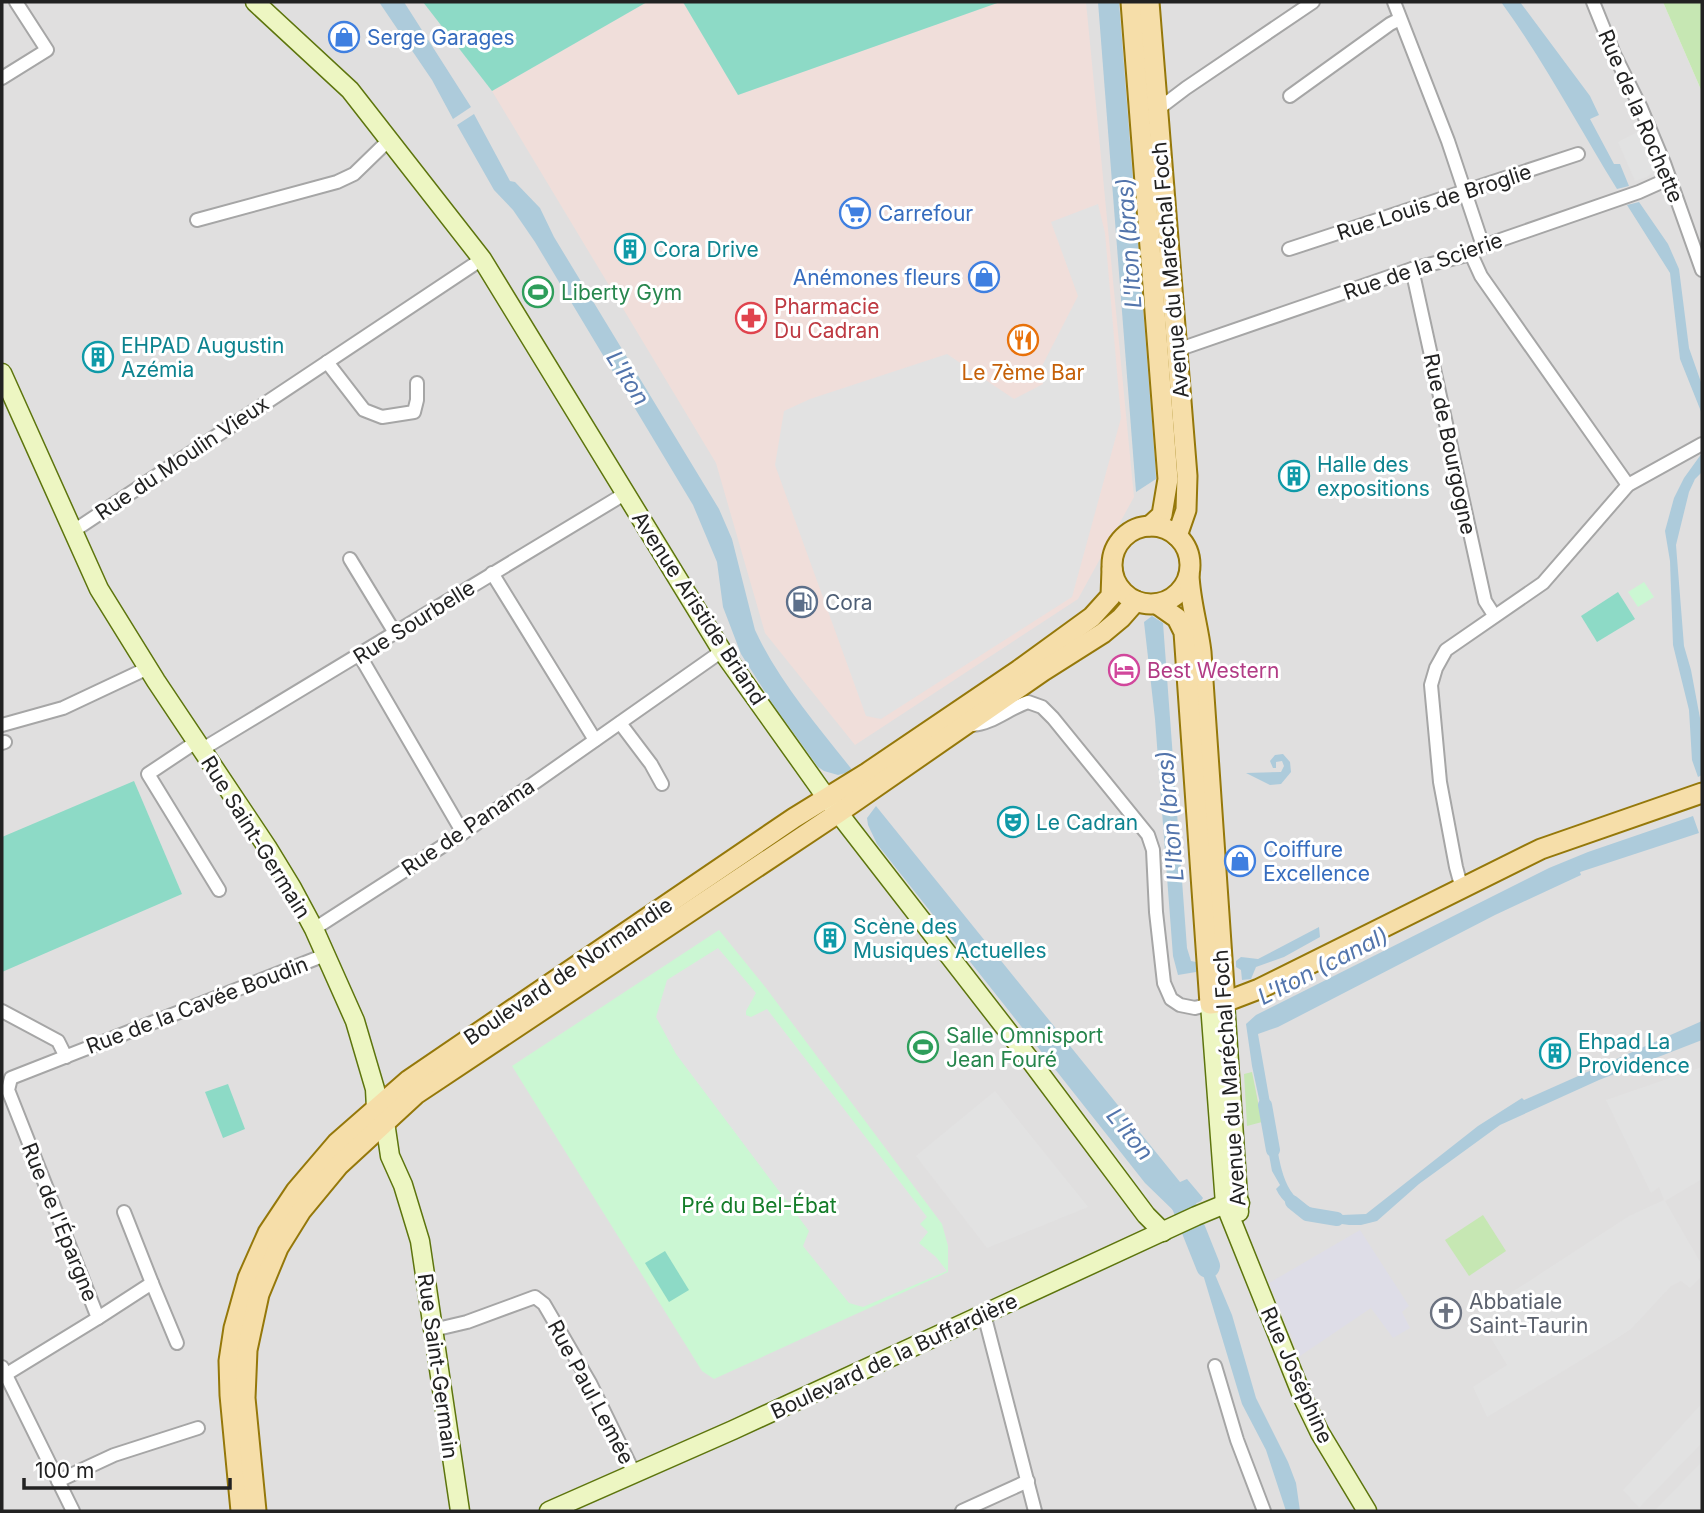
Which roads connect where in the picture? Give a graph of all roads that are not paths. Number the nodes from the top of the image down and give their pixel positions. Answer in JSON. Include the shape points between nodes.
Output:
{"nodes":[{"id":1,"x":16,"y":2,"type":"edge"},
{"id":2,"x":255,"y":2,"type":"edge"},
{"id":3,"x":1131,"y":2,"type":"edge"},
{"id":4,"x":1149,"y":2,"type":"edge"},
{"id":5,"x":1313,"y":2,"type":"edge"},
{"id":6,"x":1394,"y":2,"type":"edge"},
{"id":7,"x":1593,"y":2,"type":"edge"},
{"id":8,"x":1400,"y":19,"type":"junction"},
{"id":9,"x":2,"y":78,"type":"edge"},
{"id":10,"x":1290,"y":96,"type":"dead end"},
{"id":11,"x":1157,"y":110,"type":"junction"},
{"id":12,"x":390,"y":139,"type":"junction"},
{"id":13,"x":1578,"y":155,"type":"dead end"},
{"id":14,"x":1668,"y":179,"type":"junction"},
{"id":15,"x":1464,"y":192,"type":"junction"},
{"id":16,"x":197,"y":220,"type":"dead end"},
{"id":17,"x":1483,"y":246,"type":"junction"},
{"id":18,"x":1289,"y":249,"type":"dead end"},
{"id":19,"x":1471,"y":254,"type":"junction"},
{"id":20,"x":482,"y":259,"type":"junction"},
{"id":21,"x":1412,"y":269,"type":"junction"},
{"id":22,"x":1702,"y":271,"type":"edge"},
{"id":23,"x":1177,"y":350,"type":"junction"},
{"id":24,"x":327,"y":362,"type":"junction"},
{"id":25,"x":2,"y":373,"type":"edge"},
{"id":26,"x":417,"y":383,"type":"dead end"},
{"id":27,"x":7,"y":400,"type":"edge"},
{"id":28,"x":1700,"y":445,"type":"edge"},
{"id":29,"x":1628,"y":485,"type":"junction"},
{"id":30,"x":626,"y":493,"type":"junction"},
{"id":31,"x":1150,"y":526,"type":"junction"},
{"id":32,"x":72,"y":532,"type":"junction"},
{"id":33,"x":1177,"y":536,"type":"junction"},
{"id":34,"x":351,"y":559,"type":"dead end"},
{"id":35,"x":1112,"y":569,"type":"junction"},
{"id":36,"x":492,"y":573,"type":"junction"},
{"id":37,"x":1189,"y":575,"type":"junction"},
{"id":38,"x":1136,"y":601,"type":"junction"},
{"id":39,"x":1157,"y":604,"type":"junction"},
{"id":40,"x":1494,"y":615,"type":"junction"},
{"id":41,"x":395,"y":633,"type":"junction"},
{"id":42,"x":722,"y":651,"type":"junction"},
{"id":43,"x":360,"y":656,"type":"junction"},
{"id":44,"x":148,"y":668,"type":"junction"},
{"id":45,"x":620,"y":723,"type":"junction"},
{"id":46,"x":965,"y":723,"type":"junction"},
{"id":47,"x":2,"y":725,"type":"edge"},
{"id":48,"x":595,"y":740,"type":"junction"},
{"id":49,"x":199,"y":746,"type":"junction"},
{"id":50,"x":662,"y":784,"type":"dead end"},
{"id":51,"x":1702,"y":793,"type":"edge"},
{"id":52,"x":826,"y":797,"type":"junction"},
{"id":53,"x":838,"y":813,"type":"junction"},
{"id":54,"x":463,"y":833,"type":"junction"},
{"id":55,"x":1462,"y":889,"type":"junction"},
{"id":56,"x":219,"y":890,"type":"dead end"},
{"id":57,"x":314,"y":929,"type":"junction"},
{"id":58,"x":325,"y":955,"type":"junction"},
{"id":59,"x":1217,"y":1003,"type":"junction"},
{"id":60,"x":2,"y":1011,"type":"edge"},
{"id":61,"x":65,"y":1056,"type":"junction"},
{"id":62,"x":380,"y":1115,"type":"junction"},
{"id":63,"x":1232,"y":1203,"type":"junction"},
{"id":64,"x":124,"y":1212,"type":"dead end"},
{"id":65,"x":1146,"y":1215,"type":"junction"},
{"id":66,"x":1171,"y":1229,"type":"junction"},
{"id":67,"x":1237,"y":1233,"type":"joint"},
{"id":68,"x":1137,"y":1244,"type":"junction"},
{"id":69,"x":152,"y":1283,"type":"junction"},
{"id":70,"x":984,"y":1314,"type":"junction"},
{"id":71,"x":98,"y":1318,"type":"junction"},
{"id":72,"x":433,"y":1330,"type":"junction"},
{"id":73,"x":177,"y":1343,"type":"dead end"},
{"id":74,"x":1215,"y":1366,"type":"dead end"},
{"id":75,"x":4,"y":1371,"type":"edge"},
{"id":76,"x":198,"y":1428,"type":"dead end"},
{"id":77,"x":634,"y":1474,"type":"junction"},
{"id":78,"x":58,"y":1481,"type":"junction"},
{"id":79,"x":1028,"y":1481,"type":"junction"},
{"id":80,"x":73,"y":1511,"type":"edge"},
{"id":81,"x":241,"y":1511,"type":"edge"},
{"id":82,"x":256,"y":1511,"type":"edge"},
{"id":83,"x":460,"y":1511,"type":"edge"},
{"id":84,"x":549,"y":1511,"type":"edge"},
{"id":85,"x":962,"y":1511,"type":"edge"},
{"id":86,"x":1035,"y":1511,"type":"edge"},
{"id":87,"x":1264,"y":1511,"type":"edge"},
{"id":88,"x":1367,"y":1511,"type":"edge"}],
"edges":[{"from":1,"to":9,"type":"street","via":[[47,50]]},
{"from":2,"to":12,"type":"main road","name":"Avenue Aristide Briand","via":[[351,90]]},
{"from":3,"to":31,"type":"main road","name":"Avenue du Maréchal Foch","via":[[1168,479],[1161,515]]},
{"from":4,"to":11,"type":"main road","name":"Avenue du Maréchal Foch"},
{"from":5,"to":11,"type":"street"},
{"from":6,"to":8,"type":"street"},
{"from":7,"to":14,"type":"street","name":"Rue de la Rochette"},
{"from":8,"to":10,"type":"street"},
{"from":8,"to":15,"type":"street"},
{"from":11,"to":23,"type":"main road","name":"Avenue du Maréchal Foch"},
{"from":12,"to":16,"type":"street","via":[[354,174],[337,182]]},
{"from":12,"to":20,"type":"main road","name":"Avenue Aristide Briand"},
{"from":13,"to":15,"type":"street","name":"Rue Louis de Broglie"},
{"from":14,"to":17,"type":"street","name":"Rue de la Scierie"},
{"from":14,"to":22,"type":"street","name":"Rue de la Rochette"},
{"from":15,"to":17,"type":"street"},
{"from":15,"to":18,"type":"street","name":"Rue Louis de Broglie"},
{"from":17,"to":19,"type":"street","name":"Rue de la Scierie"},
{"from":19,"to":21,"type":"street","name":"Rue de la Scierie"},
{"from":19,"to":29,"type":"street","via":[[1481,276]]},
{"from":20,"to":24,"type":"street","name":"Rue du Moulin Vieux"},
{"from":20,"to":30,"type":"main road","name":"Avenue Aristide Briand"},
{"from":21,"to":23,"type":"street","name":"Rue de la Scierie"},
{"from":21,"to":40,"type":"street","name":"Rue de Bourgogne","via":[[1485,601]]},
{"from":23,"to":33,"type":"main road","name":"Avenue du Maréchal Foch","via":[[1187,476],[1186,510]]},
{"from":24,"to":26,"type":"street","via":[[364,410],[382,417],[414,412]]},
{"from":24,"to":32,"type":"street","name":"Rue du Moulin Vieux"},
{"from":25,"to":27,"type":"main road","name":"Rue Saint-Germain"},
{"from":27,"to":32,"type":"main road","name":"Rue Saint-Germain"},
{"from":28,"to":29,"type":"street"},
{"from":29,"to":40,"type":"street","via":[[1543,583]]},
{"from":30,"to":36,"type":"street","name":"Rue Sourbelle"},
{"from":30,"to":42,"type":"main road","name":"Avenue Aristide Briand"},
{"from":31,"to":33,"type":"main road"},
{"from":31,"to":35,"type":"main road","via":[[1128,533],[1120,541]]},
{"from":32,"to":44,"type":"main road","name":"Rue Saint-Germain","via":[[99,589]]},
{"from":33,"to":37,"type":"main road","via":[[1188,554]]},
{"from":34,"to":41,"type":"street"},
{"from":35,"to":38,"type":"main road","via":[[1120,589]]},
{"from":35,"to":52,"type":"main road","name":"Boulevard de Normandie","via":[[1111,596],[1091,617]]},
{"from":36,"to":41,"type":"street","name":"Rue Sourbelle"},
{"from":36,"to":48,"type":"street"},
{"from":37,"to":39,"type":"main road","via":[[1177,594]]},
{"from":37,"to":59,"type":"main road","name":"Avenue du Maréchal Foch","via":[[1201,652]]},
{"from":38,"to":39,"type":"main road"},
{"from":38,"to":46,"type":"main road","name":"Boulevard de Normandie","via":[[1103,633]]},
{"from":39,"to":59,"type":"main road","name":"Avenue du Maréchal Foch","via":[[1177,618],[1184,632]]},
{"from":40,"to":55,"type":"street","via":[[1446,650],[1431,685],[1440,782]]},
{"from":41,"to":43,"type":"street","name":"Rue Sourbelle"},
{"from":42,"to":45,"type":"street","name":"Rue de Panama"},
{"from":42,"to":52,"type":"main road","name":"Avenue Aristide Briand"},
{"from":43,"to":49,"type":"street","name":"Rue Sourbelle"},
{"from":43,"to":54,"type":"street"},
{"from":44,"to":47,"type":"street","via":[[63,708]]},
{"from":44,"to":49,"type":"main road","name":"Rue Saint-Germain"},
{"from":45,"to":48,"type":"street","name":"Rue de Panama"},
{"from":45,"to":50,"type":"street"},
{"from":46,"to":53,"type":"main road","name":"Boulevard de Normandie"},
{"from":46,"to":59,"type":"street","via":[[990,721],[1028,702],[1042,707],[1149,835],[1164,983],[1171,999],[1185,1007]]},
{"from":48,"to":54,"type":"street","name":"Rue de Panama"},
{"from":49,"to":56,"type":"street","name":"Rue Sourbelle","via":[[148,774]]},
{"from":49,"to":57,"type":"main road","name":"Rue Saint-Germain","via":[[267,847]]},
{"from":51,"to":55,"type":"main road","via":[[1541,849]]},
{"from":52,"to":53,"type":"main road","name":"Avenue Aristide Briand"},
{"from":52,"to":62,"type":"main road","name":"Boulevard de Normandie","via":[[414,1076]]},
{"from":53,"to":62,"type":"main road","name":"Boulevard de Normandie"},
{"from":53,"to":65,"type":"main road","name":"Avenue Aristide Briand"},
{"from":54,"to":57,"type":"street","name":"Rue de Panama"},
{"from":55,"to":59,"type":"main road","via":[[1290,974]]},
{"from":57,"to":58,"type":"main road","name":"Rue Saint-Germain"},
{"from":58,"to":61,"type":"street","name":"Rue de la Cavée Boudin"},
{"from":58,"to":62,"type":"main road","name":"Rue Saint-Germain","via":[[355,1021]]},
{"from":59,"to":63,"type":"main road","name":"Avenue du Maréchal Foch"},
{"from":60,"to":61,"type":"street","name":"Rue de la Cavée Boudin","via":[[58,1041]]},
{"from":61,"to":71,"type":"street","name":"Rue de l'Épargne","via":[[11,1078],[8,1090]]},
{"from":62,"to":72,"type":"main road","name":"Rue Saint-Germain","via":[[420,1241]]},
{"from":62,"to":81,"type":"main road","name":"Boulevard de Normandie","via":[[337,1143],[296,1191],[268,1233],[248,1278],[229,1362]]},
{"from":62,"to":82,"type":"main road","name":"Boulevard de Normandie","via":[[301,1211],[278,1248],[259,1294],[247,1350],[245,1398]]},
{"from":63,"to":66,"type":"main road","name":"Boulevard de la Buffardière"},
{"from":63,"to":67,"type":"main road","name":"Avenue du Maréchal Foch"},
{"from":64,"to":69,"type":"street"},
{"from":65,"to":66,"type":"main road","name":"Avenue Aristide Briand"},
{"from":65,"to":68,"type":"main road"},
{"from":66,"to":68,"type":"main road","name":"Boulevard de la Buffardière"},
{"from":67,"to":88,"type":"main road","name":"Rue Joséphine","via":[[1303,1398]]},
{"from":68,"to":70,"type":"main road","name":"Boulevard de la Buffardière"},
{"from":69,"to":71,"type":"street"},
{"from":69,"to":73,"type":"street"},
{"from":70,"to":77,"type":"main road","name":"Boulevard de la Buffardière"},
{"from":70,"to":79,"type":"street"},
{"from":71,"to":75,"type":"street","name":"Rue de l'Épargne"},
{"from":72,"to":77,"type":"street","name":"Rue Paul Lemée","via":[[535,1297],[544,1304],[590,1383]]},
{"from":72,"to":83,"type":"main road","name":"Rue Saint-Germain"},
{"from":74,"to":87,"type":"street"},
{"from":75,"to":78,"type":"street"},
{"from":76,"to":78,"type":"street","via":[[114,1455]]},
{"from":77,"to":84,"type":"main road","name":"Boulevard de la Buffardière"},
{"from":78,"to":80,"type":"street"},
{"from":79,"to":85,"type":"street"},
{"from":79,"to":86,"type":"street"}]}
